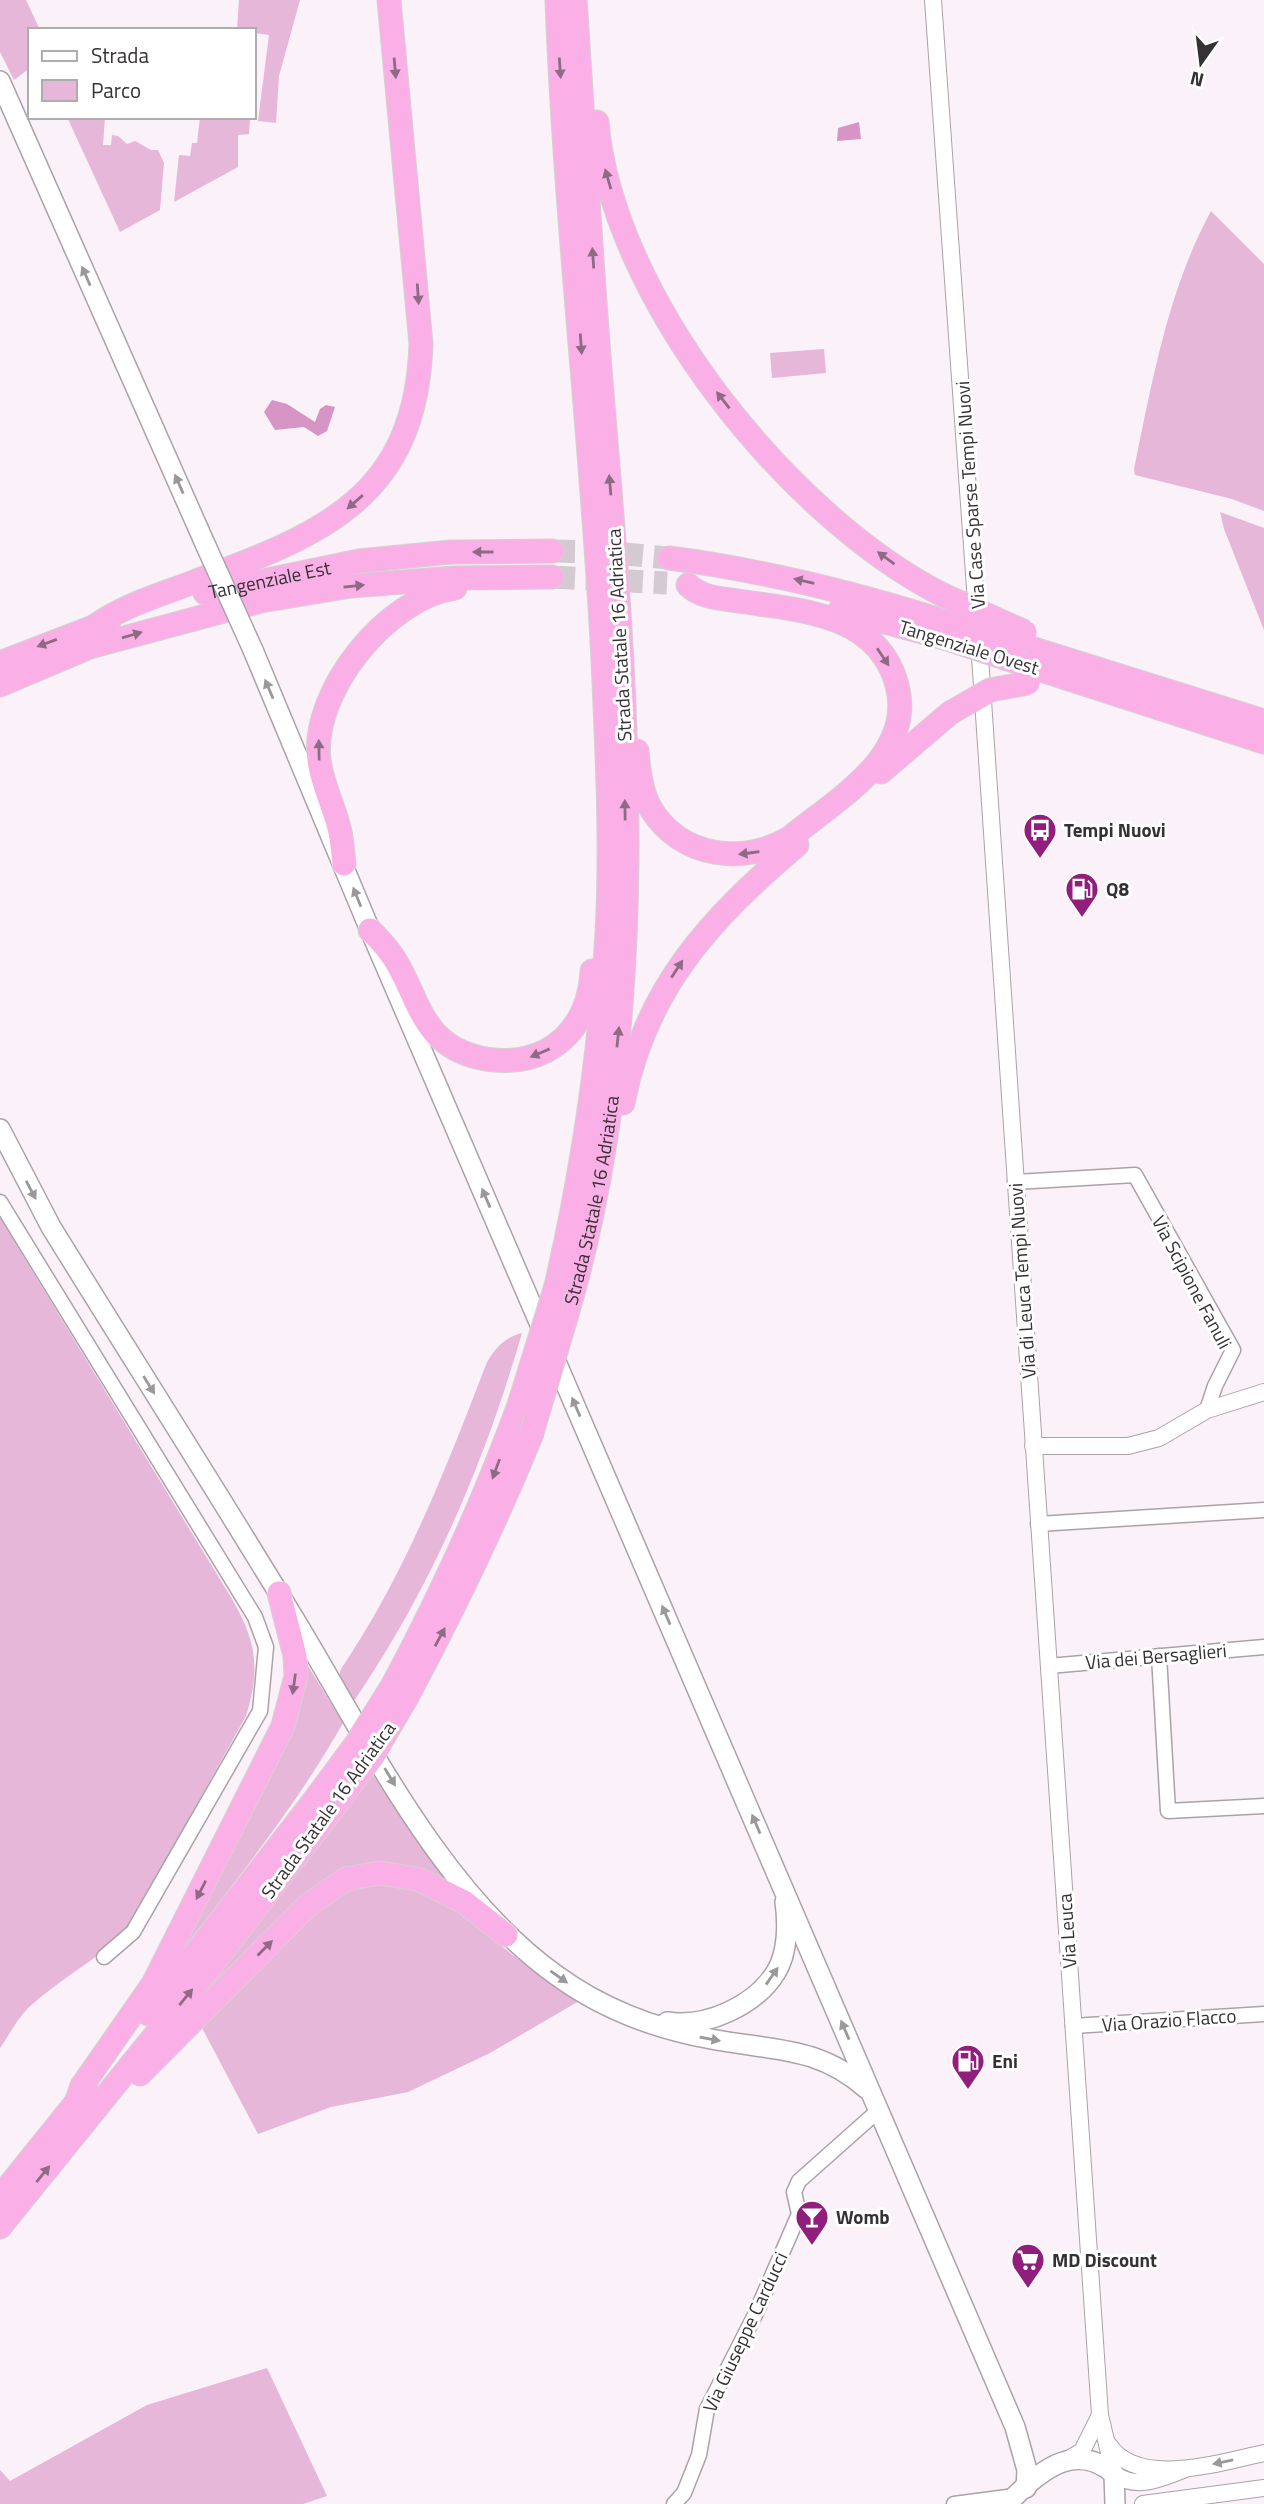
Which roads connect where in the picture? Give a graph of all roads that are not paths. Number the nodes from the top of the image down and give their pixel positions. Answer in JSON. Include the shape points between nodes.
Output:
{"nodes":[{"id":1,"x":389,"y":0,"type":"edge"},
{"id":2,"x":556,"y":0,"type":"edge"},
{"id":3,"x":575,"y":0,"type":"edge"},
{"id":4,"x":587,"y":0,"type":"edge"},
{"id":5,"x":933,"y":0,"type":"edge"},
{"id":6,"x":0,"y":81,"type":"edge"},
{"id":7,"x":5,"y":95,"type":"edge"},
{"id":8,"x":614,"y":535,"type":"junction"},
{"id":9,"x":552,"y":551,"type":"tunnel mouth"},
{"id":10,"x":669,"y":558,"type":"tunnel mouth"},
{"id":11,"x":601,"y":615,"type":"junction"},
{"id":12,"x":94,"y":626,"type":"junction"},
{"id":13,"x":942,"y":629,"type":"junction"},
{"id":14,"x":1024,"y":656,"type":"junction"},
{"id":15,"x":0,"y":663,"type":"edge"},
{"id":16,"x":0,"y":685,"type":"edge"},
{"id":17,"x":1264,"y":721,"type":"edge"},
{"id":18,"x":1264,"y":742,"type":"edge"},
{"id":19,"x":344,"y":864,"type":"junction"},
{"id":20,"x":370,"y":930,"type":"junction"},
{"id":21,"x":1011,"y":1116,"type":"joint"},
{"id":22,"x":0,"y":1129,"type":"edge"},
{"id":23,"x":1015,"y":1182,"type":"junction"},
{"id":24,"x":0,"y":1202,"type":"edge"},
{"id":25,"x":566,"y":1287,"type":"junction"},
{"id":26,"x":1264,"y":1392,"type":"edge"},
{"id":27,"x":1207,"y":1410,"type":"junction"},
{"id":28,"x":1033,"y":1446,"type":"junction"},
{"id":29,"x":1264,"y":1510,"type":"edge"},
{"id":30,"x":1038,"y":1524,"type":"junction"},
{"id":31,"x":279,"y":1593,"type":"junction"},
{"id":32,"x":1264,"y":1647,"type":"edge"},
{"id":33,"x":1159,"y":1656,"type":"junction"},
{"id":34,"x":1049,"y":1666,"type":"junction"},
{"id":35,"x":400,"y":1690,"type":"junction"},
{"id":36,"x":1264,"y":1806,"type":"edge"},
{"id":37,"x":783,"y":1887,"type":"junction"},
{"id":38,"x":506,"y":1935,"type":"junction"},
{"id":39,"x":104,"y":1957,"type":"dead end"},
{"id":40,"x":622,"y":2012,"type":"junction"},
{"id":41,"x":1264,"y":2014,"type":"edge"},
{"id":42,"x":1073,"y":2026,"type":"junction"},
{"id":43,"x":875,"y":2101,"type":"junction"},
{"id":44,"x":85,"y":2108,"type":"junction"},
{"id":45,"x":0,"y":2197,"type":"edge"},
{"id":46,"x":0,"y":2227,"type":"edge"},
{"id":47,"x":1100,"y":2415,"type":"junction"},
{"id":48,"x":1015,"y":2427,"type":"junction"},
{"id":49,"x":1108,"y":2444,"type":"junction"},
{"id":50,"x":1264,"y":2453,"type":"edge"},
{"id":51,"x":1062,"y":2462,"type":"junction"},
{"id":52,"x":1183,"y":2470,"type":"junction"},
{"id":53,"x":1114,"y":2474,"type":"junction"},
{"id":54,"x":1264,"y":2488,"type":"edge"},
{"id":55,"x":1016,"y":2496,"type":"edge"},
{"id":56,"x":674,"y":2504,"type":"edge"},
{"id":57,"x":954,"y":2504,"type":"edge"},
{"id":58,"x":1115,"y":2504,"type":"edge"},
{"id":59,"x":1143,"y":2504,"type":"edge"}],
"edges":[{"from":1,"to":12,"type":"highway","one_way":true,"via":[[421,344],[416,396],[401,442],[378,479],[329,524],[281,549],[120,608]]},
{"from":2,"to":11,"type":"highway","name":"Strada Statale 16 Adriatica","one_way":true},
{"from":8,"to":3,"type":"highway","name":"Strada Statale 16 Adriatica","one_way":true},
{"from":14,"to":4,"type":"highway","one_way":true,"bridge":true,"via":[[821,509],[732,411],[674,335],[639,268],[605,166],[597,132]]},
{"from":5,"to":21,"type":"street","name":"Via Case Sparse Tempi Nuovi"},
{"from":6,"to":7,"type":"main road"},
{"from":19,"to":7,"type":"main road","one_way":true,"bridge":true},
{"from":13,"to":8,"type":"highway","name":"Tangenziale Ovest","one_way":true,"via":[[782,597],[678,584],[699,595],[847,623],[872,641],[895,678],[901,699],[896,735],[883,757],[791,837],[762,851],[730,855],[694,846],[663,824],[643,792],[625,572]]},
{"from":25,"to":8,"type":"highway","name":"Strada Statale 16 Adriatica","one_way":true,"via":[[610,1112],[625,932],[625,766]]},
{"from":9,"to":12,"type":"highway","name":"Tangenziale Est","one_way":true,"via":[[451,552],[359,561],[186,597]]},
{"from":13,"to":10,"type":"highway","name":"Tangenziale Ovest","one_way":true,"via":[[806,581]]},
{"from":11,"to":20,"type":"highway","one_way":true,"via":[[595,640],[597,898],[591,982],[575,1029],[556,1045],[518,1061],[496,1061],[455,1048],[436,1035],[392,954]]},
{"from":11,"to":25,"type":"highway","name":"Strada Statale 16 Adriatica","via":[[606,942],[589,1127]]},
{"from":12,"to":15,"type":"highway","name":"Tangenziale Est","one_way":true},
{"from":13,"to":14,"type":"highway","name":"Tangenziale Ovest","bridge":true},
{"from":14,"to":17,"type":"highway","name":"Tangenziale Ovest"},
{"from":14,"to":18,"type":"highway","name":"Tangenziale Ovest"},
{"from":25,"to":14,"type":"highway","one_way":true,"bridge":true,"via":[[589,1266],[626,1086],[639,1043],[668,982],[706,930],[749,886],[950,713],[990,690]]},
{"from":16,"to":19,"type":"highway","name":"Tangenziale Est","via":[[90,647],[261,601],[351,586],[552,577],[542,585],[452,588],[427,596],[388,622],[349,664],[319,738],[319,760],[340,831]]},
{"from":20,"to":19,"type":"main road","one_way":true},
{"from":37,"to":20,"type":"main road","one_way":true},
{"from":21,"to":23,"type":"street","name":"Via di Leuca Tempi Nuovi"},
{"from":22,"to":31,"type":"main road","one_way":true,"via":[[51,1227]]},
{"from":23,"to":27,"type":"street","name":"Via Scipione Fanuli","via":[[1135,1175],[1233,1350]]},
{"from":23,"to":28,"type":"street","name":"Via di Leuca Tempi Nuovi"},
{"from":24,"to":39,"type":"street","via":[[256,1617],[266,1647],[260,1711],[132,1932]]},
{"from":25,"to":35,"type":"highway","name":"Strada Statale 16 Adriatica","one_way":true,"bridge":true,"via":[[490,1484]]},
{"from":35,"to":25,"type":"highway","name":"Strada Statale 16 Adriatica","one_way":true,"bridge":true,"via":[[455,1609],[496,1522],[531,1436],[565,1321]]},
{"from":26,"to":27,"type":"street"},
{"from":27,"to":28,"type":"street","via":[[1158,1438],[1128,1446]]},
{"from":28,"to":30,"type":"street","name":"Via Leuca"},
{"from":29,"to":30,"type":"street"},
{"from":30,"to":34,"type":"street","name":"Via Leuca"},
{"from":31,"to":38,"type":"main road","one_way":true,"via":[[421,1827]]},
{"from":31,"to":44,"type":"highway","one_way":true,"via":[[296,1676],[283,1726],[153,1984],[82,2086]]},
{"from":32,"to":33,"type":"street","name":"Via dei Bersaglieri"},
{"from":33,"to":34,"type":"street","name":"Via dei Bersaglieri"},
{"from":33,"to":36,"type":"street","via":[[1168,1811]]},
{"from":34,"to":42,"type":"street","name":"Via Leuca"},
{"from":35,"to":44,"type":"highway","name":"Strada Statale 16 Adriatica","bridge":true,"via":[[373,1755],[322,1806]]},
{"from":40,"to":37,"type":"main road","one_way":true,"via":[[678,2024],[725,2014],[751,1999],[778,1970],[787,1916]]},
{"from":43,"to":37,"type":"main road","one_way":true},
{"from":38,"to":40,"type":"main road","one_way":true,"via":[[556,1975]]},
{"from":44,"to":38,"type":"highway","one_way":true,"via":[[108,2107],[308,1905],[346,1879],[379,1873],[418,1879],[464,1902]]},
{"from":40,"to":43,"type":"main road","one_way":true,"via":[[681,2033],[815,2056],[849,2072]]},
{"from":41,"to":42,"type":"street","name":"Via Orazio Flacco"},
{"from":42,"to":47,"type":"street","name":"Via Leuca"},
{"from":43,"to":48,"type":"main road"},
{"from":43,"to":56,"type":"street","name":"Via Giuseppe Carducci","via":[[799,2181],[794,2192],[799,2214],[707,2409],[699,2455],[684,2493]]},
{"from":44,"to":45,"type":"highway","name":"Strada Statale 16 Adriatica"},
{"from":46,"to":44,"type":"highway","name":"Strada Statale 16 Adriatica","one_way":true},
{"from":47,"to":49,"type":"street","name":"Via Leuca"},
{"from":47,"to":51,"type":"street","name":"Via Leuca","via":[[1082,2451]]},
{"from":48,"to":51,"type":"main road","via":[[1035,2452]]},
{"from":48,"to":55,"type":"main road","via":[[1027,2470]]},
{"from":49,"to":52,"type":"street","via":[[1128,2464]]},
{"from":49,"to":53,"type":"street","name":"Via Leuca"},
{"from":50,"to":52,"type":"street","one_way":true},
{"from":51,"to":53,"type":"main road","via":[[1095,2459]]},
{"from":51,"to":55,"type":"main road"},
{"from":52,"to":53,"type":"street","via":[[1149,2482],[1123,2480]]},
{"from":53,"to":58,"type":"main road"},
{"from":54,"to":59,"type":"street"},
{"from":55,"to":57,"type":"street"}]}
